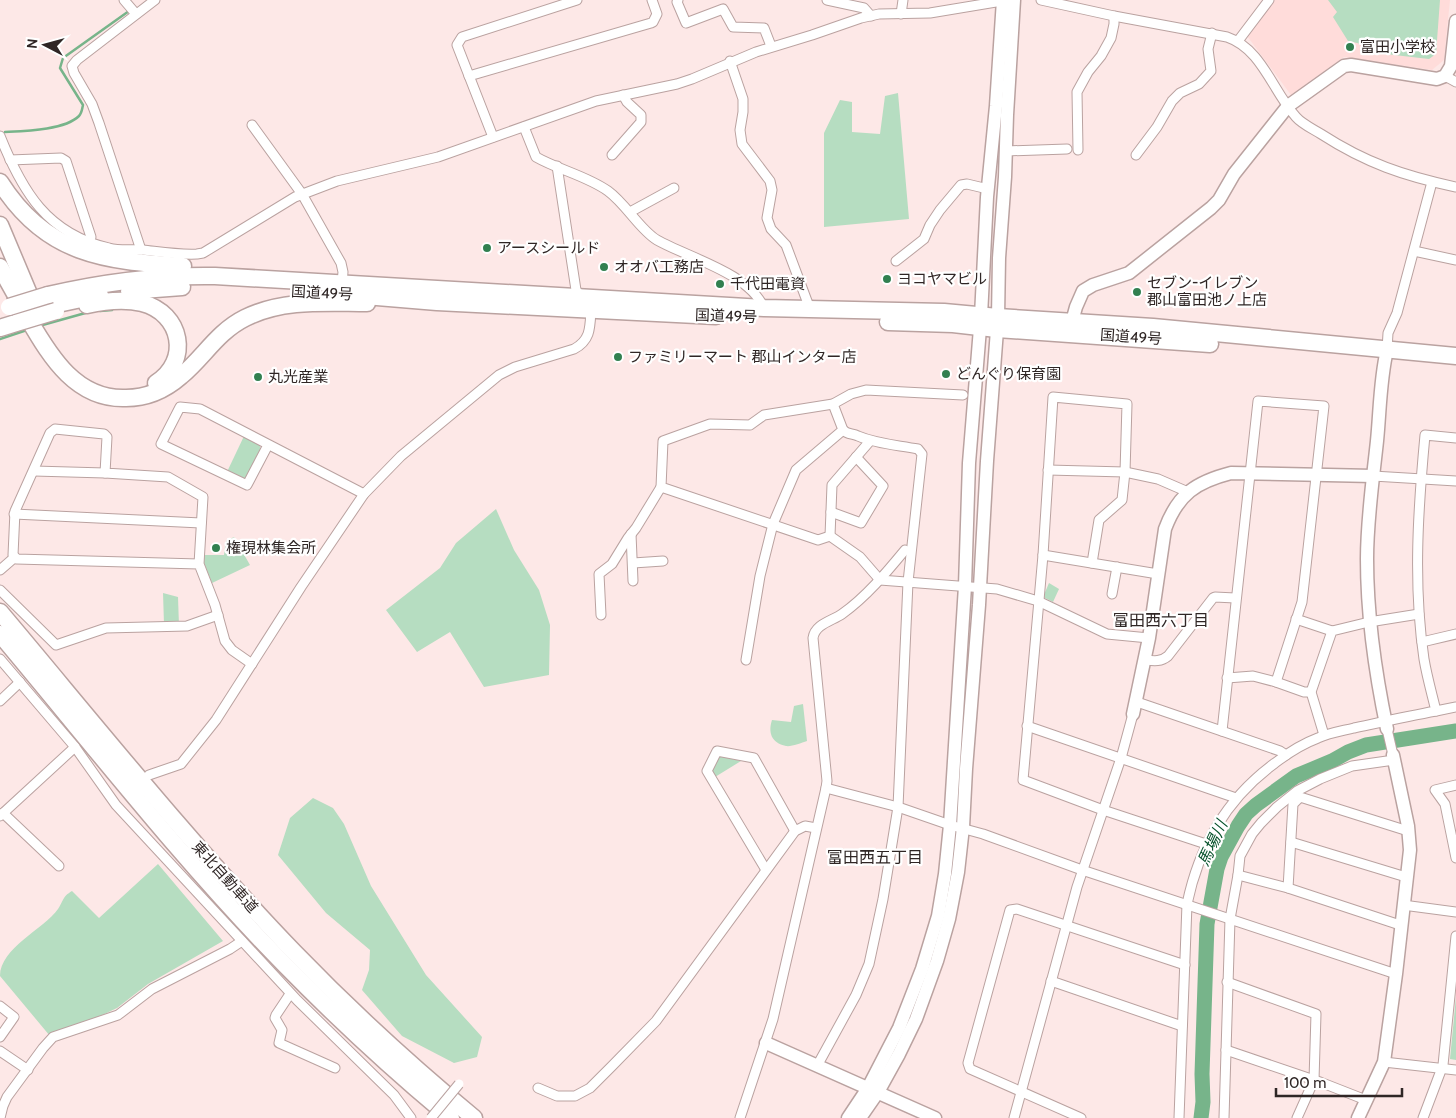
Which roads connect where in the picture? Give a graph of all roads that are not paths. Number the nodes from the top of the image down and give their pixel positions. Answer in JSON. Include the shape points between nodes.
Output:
{"nodes":[{"id":1,"x":124,"y":0,"type":"edge"},
{"id":2,"x":155,"y":0,"type":"edge"},
{"id":3,"x":577,"y":0,"type":"edge"},
{"id":4,"x":652,"y":0,"type":"edge"},
{"id":5,"x":678,"y":0,"type":"edge"},
{"id":6,"x":827,"y":0,"type":"edge"},
{"id":7,"x":903,"y":0,"type":"edge"},
{"id":8,"x":1003,"y":0,"type":"edge"},
{"id":9,"x":1008,"y":0,"type":"edge"},
{"id":10,"x":1014,"y":0,"type":"edge"},
{"id":11,"x":1047,"y":0,"type":"edge"},
{"id":12,"x":1269,"y":0,"type":"edge"},
{"id":13,"x":837,"y":1,"type":"edge"},
{"id":14,"x":136,"y":14,"type":"junction"},
{"id":15,"x":901,"y":14,"type":"junction"},
{"id":16,"x":872,"y":16,"type":"junction"},
{"id":17,"x":1114,"y":16,"type":"junction"},
{"id":18,"x":1456,"y":21,"type":"edge"},
{"id":19,"x":1212,"y":34,"type":"junction"},
{"id":20,"x":1238,"y":41,"type":"junction"},
{"id":21,"x":771,"y":46,"type":"junction"},
{"id":22,"x":730,"y":61,"type":"junction"},
{"id":23,"x":469,"y":76,"type":"junction"},
{"id":24,"x":1451,"y":79,"type":"edge"},
{"id":25,"x":623,"y":95,"type":"junction"},
{"id":26,"x":1288,"y":106,"type":"junction"},
{"id":27,"x":252,"y":125,"type":"dead end"},
{"id":28,"x":524,"y":127,"type":"junction"},
{"id":29,"x":0,"y":136,"type":"edge"},
{"id":30,"x":493,"y":137,"type":"junction"},
{"id":31,"x":1067,"y":149,"type":"dead end"},
{"id":32,"x":1078,"y":150,"type":"dead end"},
{"id":33,"x":1006,"y":151,"type":"junction"},
{"id":34,"x":612,"y":155,"type":"dead end"},
{"id":35,"x":1136,"y":155,"type":"dead end"},
{"id":36,"x":10,"y":160,"type":"junction"},
{"id":37,"x":557,"y":166,"type":"junction"},
{"id":38,"x":0,"y":182,"type":"edge"},
{"id":39,"x":1432,"y":182,"type":"junction"},
{"id":40,"x":1456,"y":187,"type":"edge"},
{"id":41,"x":674,"y":188,"type":"dead end"},
{"id":42,"x":988,"y":189,"type":"junction"},
{"id":43,"x":302,"y":194,"type":"junction"},
{"id":44,"x":630,"y":212,"type":"junction"},
{"id":45,"x":0,"y":225,"type":"edge"},
{"id":46,"x":89,"y":243,"type":"junction"},
{"id":47,"x":141,"y":250,"type":"junction"},
{"id":48,"x":1414,"y":251,"type":"junction"},
{"id":49,"x":896,"y":260,"type":"dead end"},
{"id":50,"x":1456,"y":260,"type":"edge"},
{"id":51,"x":0,"y":267,"type":"edge"},
{"id":52,"x":342,"y":283,"type":"junction"},
{"id":53,"x":437,"y":302,"type":"junction"},
{"id":54,"x":52,"y":304,"type":"junction"},
{"id":55,"x":586,"y":304,"type":"junction"},
{"id":56,"x":764,"y":308,"type":"junction"},
{"id":57,"x":810,"y":309,"type":"junction"},
{"id":58,"x":8,"y":316,"type":"edge"},
{"id":59,"x":980,"y":322,"type":"junction"},
{"id":60,"x":997,"y":323,"type":"junction"},
{"id":61,"x":1070,"y":327,"type":"junction"},
{"id":62,"x":0,"y":328,"type":"edge"},
{"id":63,"x":1386,"y":354,"type":"junction"},
{"id":64,"x":1456,"y":356,"type":"edge"},
{"id":65,"x":1456,"y":366,"type":"edge"},
{"id":66,"x":963,"y":395,"type":"dead end"},
{"id":67,"x":833,"y":404,"type":"junction"},
{"id":68,"x":843,"y":430,"type":"junction"},
{"id":69,"x":1456,"y":438,"type":"edge"},
{"id":70,"x":870,"y":441,"type":"junction"},
{"id":71,"x":268,"y":445,"type":"junction"},
{"id":72,"x":856,"y":457,"type":"junction"},
{"id":73,"x":1048,"y":470,"type":"junction"},
{"id":74,"x":34,"y":471,"type":"junction"},
{"id":75,"x":1126,"y":472,"type":"junction"},
{"id":76,"x":105,"y":473,"type":"junction"},
{"id":77,"x":1249,"y":474,"type":"junction"},
{"id":78,"x":1316,"y":474,"type":"junction"},
{"id":79,"x":1373,"y":476,"type":"junction"},
{"id":80,"x":1421,"y":479,"type":"junction"},
{"id":81,"x":1456,"y":482,"type":"edge"},
{"id":82,"x":661,"y":487,"type":"junction"},
{"id":83,"x":1188,"y":492,"type":"junction"},
{"id":84,"x":364,"y":494,"type":"junction"},
{"id":85,"x":831,"y":512,"type":"junction"},
{"id":86,"x":14,"y":514,"type":"junction"},
{"id":87,"x":201,"y":523,"type":"junction"},
{"id":88,"x":773,"y":524,"type":"junction"},
{"id":89,"x":631,"y":534,"type":"junction"},
{"id":90,"x":830,"y":536,"type":"junction"},
{"id":91,"x":906,"y":550,"type":"dead end"},
{"id":92,"x":1043,"y":555,"type":"junction"},
{"id":93,"x":15,"y":557,"type":"junction"},
{"id":94,"x":663,"y":561,"type":"dead end"},
{"id":95,"x":633,"y":563,"type":"junction"},
{"id":96,"x":1092,"y":563,"type":"junction"},
{"id":97,"x":199,"y":564,"type":"junction"},
{"id":98,"x":1117,"y":567,"type":"junction"},
{"id":99,"x":0,"y":570,"type":"edge"},
{"id":100,"x":1158,"y":574,"type":"junction"},
{"id":101,"x":880,"y":580,"type":"junction"},
{"id":102,"x":634,"y":581,"type":"dead end"},
{"id":103,"x":908,"y":582,"type":"junction"},
{"id":104,"x":965,"y":586,"type":"junction"},
{"id":105,"x":980,"y":587,"type":"junction"},
{"id":106,"x":0,"y":590,"type":"edge"},
{"id":107,"x":1112,"y":594,"type":"dead end"},
{"id":108,"x":1235,"y":598,"type":"junction"},
{"id":109,"x":1038,"y":601,"type":"junction"},
{"id":110,"x":0,"y":612,"type":"edge"},
{"id":111,"x":1419,"y":614,"type":"junction"},
{"id":112,"x":218,"y":615,"type":"junction"},
{"id":113,"x":601,"y":615,"type":"dead end"},
{"id":114,"x":1296,"y":619,"type":"junction"},
{"id":115,"x":1369,"y":622,"type":"junction"},
{"id":116,"x":1332,"y":631,"type":"junction"},
{"id":117,"x":0,"y":634,"type":"edge"},
{"id":118,"x":1456,"y":634,"type":"edge"},
{"id":119,"x":1149,"y":638,"type":"junction"},
{"id":120,"x":1422,"y":642,"type":"junction"},
{"id":121,"x":0,"y":659,"type":"edge"},
{"id":122,"x":746,"y":660,"type":"dead end"},
{"id":123,"x":1145,"y":660,"type":"junction"},
{"id":124,"x":252,"y":664,"type":"junction"},
{"id":125,"x":1227,"y":678,"type":"junction"},
{"id":126,"x":20,"y":682,"type":"junction"},
{"id":127,"x":1276,"y":682,"type":"junction"},
{"id":128,"x":1311,"y":692,"type":"junction"},
{"id":129,"x":0,"y":701,"type":"edge"},
{"id":130,"x":1456,"y":707,"type":"edge"},
{"id":131,"x":1135,"y":708,"type":"junction"},
{"id":132,"x":1436,"y":711,"type":"junction"},
{"id":133,"x":1386,"y":725,"type":"junction"},
{"id":134,"x":1027,"y":726,"type":"junction"},
{"id":135,"x":1222,"y":731,"type":"junction"},
{"id":136,"x":1324,"y":735,"type":"junction"},
{"id":137,"x":74,"y":747,"type":"junction"},
{"id":138,"x":1286,"y":755,"type":"junction"},
{"id":139,"x":1121,"y":758,"type":"junction"},
{"id":140,"x":1394,"y":758,"type":"junction"},
{"id":141,"x":149,"y":774,"type":"dead end"},
{"id":142,"x":1456,"y":784,"type":"edge"},
{"id":143,"x":826,"y":788,"type":"junction"},
{"id":144,"x":125,"y":797,"type":"dead end"},
{"id":145,"x":1236,"y":798,"type":"junction"},
{"id":146,"x":116,"y":805,"type":"junction"},
{"id":147,"x":898,"y":807,"type":"junction"},
{"id":148,"x":1103,"y":810,"type":"junction"},
{"id":149,"x":1,"y":815,"type":"edge"},
{"id":150,"x":950,"y":825,"type":"junction"},
{"id":151,"x":963,"y":827,"type":"junction"},
{"id":152,"x":816,"y":828,"type":"junction"},
{"id":153,"x":1453,"y":830,"type":"edge"},
{"id":154,"x":1408,"y":831,"type":"junction"},
{"id":155,"x":794,"y":832,"type":"junction"},
{"id":156,"x":1291,"y":842,"type":"junction"},
{"id":157,"x":1206,"y":844,"type":"junction"},
{"id":158,"x":1456,"y":858,"type":"edge"},
{"id":159,"x":59,"y":866,"type":"dead end"},
{"id":160,"x":766,"y":870,"type":"junction"},
{"id":161,"x":1082,"y":870,"type":"junction"},
{"id":162,"x":1238,"y":875,"type":"junction"},
{"id":163,"x":1406,"y":877,"type":"junction"},
{"id":164,"x":1288,"y":888,"type":"junction"},
{"id":165,"x":1191,"y":906,"type":"junction"},
{"id":166,"x":1403,"y":906,"type":"junction"},
{"id":167,"x":1456,"y":912,"type":"edge"},
{"id":168,"x":1226,"y":918,"type":"junction"},
{"id":169,"x":1066,"y":924,"type":"junction"},
{"id":170,"x":1400,"y":925,"type":"junction"},
{"id":171,"x":1456,"y":936,"type":"edge"},
{"id":172,"x":242,"y":941,"type":"junction"},
{"id":173,"x":1185,"y":965,"type":"junction"},
{"id":174,"x":1396,"y":974,"type":"junction"},
{"id":175,"x":1051,"y":981,"type":"junction"},
{"id":176,"x":1227,"y":982,"type":"junction"},
{"id":177,"x":290,"y":994,"type":"junction"},
{"id":178,"x":0,"y":1006,"type":"edge"},
{"id":179,"x":1182,"y":1026,"type":"junction"},
{"id":180,"x":0,"y":1036,"type":"edge"},
{"id":181,"x":766,"y":1043,"type":"junction"},
{"id":182,"x":1226,"y":1050,"type":"junction"},
{"id":183,"x":0,"y":1051,"type":"edge"},
{"id":184,"x":1384,"y":1062,"type":"junction"},
{"id":185,"x":817,"y":1066,"type":"junction"},
{"id":186,"x":335,"y":1068,"type":"dead end"},
{"id":187,"x":1441,"y":1069,"type":"junction"},
{"id":188,"x":28,"y":1070,"type":"junction"},
{"id":189,"x":1456,"y":1070,"type":"edge"},
{"id":190,"x":1314,"y":1080,"type":"junction"},
{"id":191,"x":459,"y":1084,"type":"dead end"},
{"id":192,"x":538,"y":1088,"type":"dead end"},
{"id":193,"x":873,"y":1090,"type":"junction"},
{"id":194,"x":1021,"y":1092,"type":"junction"},
{"id":195,"x":1366,"y":1100,"type":"junction"},
{"id":196,"x":1,"y":1105,"type":"edge"},
{"id":197,"x":0,"y":1118,"type":"edge"},
{"id":198,"x":412,"y":1118,"type":"edge"},
{"id":199,"x":431,"y":1118,"type":"edge"},
{"id":200,"x":451,"y":1118,"type":"edge"},
{"id":201,"x":474,"y":1118,"type":"edge"},
{"id":202,"x":740,"y":1118,"type":"edge"},
{"id":203,"x":848,"y":1118,"type":"edge"},
{"id":204,"x":860,"y":1118,"type":"edge"},
{"id":205,"x":935,"y":1118,"type":"edge"},
{"id":206,"x":1014,"y":1118,"type":"edge"},
{"id":207,"x":1081,"y":1118,"type":"edge"},
{"id":208,"x":1179,"y":1118,"type":"edge"},
{"id":209,"x":1224,"y":1118,"type":"edge"},
{"id":210,"x":1297,"y":1118,"type":"edge"},
{"id":211,"x":1358,"y":1118,"type":"edge"},
{"id":212,"x":1423,"y":1118,"type":"edge"}],
"edges":[{"from":1,"to":14,"type":"street"},
{"from":2,"to":14,"type":"street"},
{"from":3,"to":23,"type":"street","via":[[462,37],[458,45]]},
{"from":4,"to":23,"type":"street","via":[[657,14],[651,23]]},
{"from":5,"to":21,"type":"street","via":[[686,23],[723,9],[733,26],[764,28]]},
{"from":6,"to":13,"type":"street"},
{"from":7,"to":15,"type":"street"},
{"from":8,"to":9,"type":"street"},
{"from":8,"to":15,"type":"street","via":[[930,13]]},
{"from":8,"to":42,"type":"street"},
{"from":10,"to":33,"type":"street"},
{"from":11,"to":17,"type":"street"},
{"from":12,"to":20,"type":"street"},
{"from":13,"to":16,"type":"street","via":[[864,8]]},
{"from":14,"to":47,"type":"street","via":[[72,66],[92,104]]},
{"from":15,"to":16,"type":"street"},
{"from":16,"to":21,"type":"street"},
{"from":17,"to":19,"type":"street"},
{"from":17,"to":32,"type":"street","via":[[1110,38],[1077,92]]},
{"from":18,"to":24,"type":"street"},
{"from":19,"to":20,"type":"street"},
{"from":19,"to":35,"type":"street","via":[[1208,49],[1211,72],[1199,84],[1172,100],[1157,128]]},
{"from":20,"to":26,"type":"street","via":[[1257,58]]},
{"from":21,"to":22,"type":"street"},
{"from":22,"to":25,"type":"street","via":[[692,79]]},
{"from":22,"to":57,"type":"street","via":[[742,99],[742,144],[770,181],[772,190],[767,218],[771,229],[786,245]]},
{"from":23,"to":30,"type":"street"},
{"from":24,"to":26,"type":"street","via":[[1344,66]]},
{"from":25,"to":28,"type":"street","via":[[596,101]]},
{"from":25,"to":34,"type":"street","via":[[641,115],[641,122]]},
{"from":26,"to":39,"type":"street","via":[[1299,120],[1351,152],[1376,165]]},
{"from":26,"to":61,"type":"street","via":[[1234,174],[1219,200],[1129,273],[1093,285],[1084,292]]},
{"from":27,"to":43,"type":"street"},
{"from":28,"to":30,"type":"street"},
{"from":28,"to":37,"type":"street","via":[[536,157]]},
{"from":29,"to":36,"type":"street"},
{"from":30,"to":43,"type":"street","via":[[438,157],[350,178]]},
{"from":31,"to":33,"type":"street"},
{"from":33,"to":60,"type":"street"},
{"from":36,"to":46,"type":"street","via":[[24,187],[47,216],[64,230]]},
{"from":36,"to":46,"type":"street","via":[[61,158],[66,161],[91,237]]},
{"from":37,"to":44,"type":"street","via":[[604,188]]},
{"from":37,"to":55,"type":"street","via":[[576,290]]},
{"from":38,"to":52,"type":"highway","via":[[10,198],[41,229],[65,244],[96,256]]},
{"from":39,"to":40,"type":"street"},
{"from":39,"to":48,"type":"street"},
{"from":41,"to":44,"type":"street"},
{"from":42,"to":49,"type":"street","via":[[960,185],[921,242]]},
{"from":42,"to":59,"type":"street"},
{"from":43,"to":47,"type":"street","via":[[203,253]]},
{"from":43,"to":52,"type":"street","via":[[340,264]]},
{"from":44,"to":56,"type":"street","via":[[654,238],[741,281]]},
{"from":45,"to":54,"type":"highway","via":[[41,324],[58,352],[77,373],[115,390],[142,389],[164,379],[176,360],[175,331],[164,315],[143,304],[111,301]]},
{"from":46,"to":47,"type":"street","via":[[111,249]]},
{"from":48,"to":50,"type":"street"},
{"from":48,"to":63,"type":"street","via":[[1397,313],[1388,333]]},
{"from":51,"to":53,"type":"highway","via":[[56,363],[84,387],[118,398],[140,398],[161,390],[182,376],[221,333],[244,318],[267,309],[296,304]]},
{"from":52,"to":54,"type":"highway","name":"国道49号","via":[[215,276],[150,277],[114,282]]},
{"from":52,"to":55,"type":"highway","name":"国道49号"},
{"from":53,"to":54,"type":"highway","name":"国道49号","via":[[187,286],[148,288]]},
{"from":53,"to":55,"type":"highway","name":"国道49号"},
{"from":54,"to":58,"type":"highway","bridge":true},
{"from":55,"to":56,"type":"highway","name":"国道49号"},
{"from":55,"to":59,"type":"highway","name":"国道49号","via":[[680,315],[953,324]]},
{"from":55,"to":84,"type":"street","via":[[589,331],[583,344],[499,374],[401,456]]},
{"from":56,"to":57,"type":"highway","name":"国道49号"},
{"from":57,"to":59,"type":"highway","name":"国道49号","via":[[944,312]]},
{"from":58,"to":62,"type":"highway"},
{"from":59,"to":60,"type":"highway","name":"国道49号"},
{"from":59,"to":104,"type":"street","via":[[969,463]]},
{"from":60,"to":61,"type":"highway","name":"国道49号"},
{"from":60,"to":105,"type":"street"},
{"from":61,"to":63,"type":"highway","name":"国道49号","via":[[1153,327]]},
{"from":63,"to":64,"type":"highway","name":"国道49号"},
{"from":63,"to":65,"type":"highway","name":"国道49号"},
{"from":63,"to":79,"type":"street"},
{"from":66,"to":67,"type":"street","via":[[866,390]]},
{"from":67,"to":68,"type":"street"},
{"from":67,"to":82,"type":"street","via":[[764,415],[750,425],[710,424],[663,440]]},
{"from":68,"to":70,"type":"street"},
{"from":68,"to":88,"type":"street","via":[[796,470]]},
{"from":69,"to":80,"type":"street","via":[[1426,435]]},
{"from":70,"to":72,"type":"street"},
{"from":70,"to":103,"type":"street","via":[[918,449],[922,454]]},
{"from":71,"to":71,"type":"street","via":[[200,409],[180,407],[161,444],[247,485]]},
{"from":71,"to":84,"type":"street"},
{"from":72,"to":85,"type":"street","via":[[832,485]]},
{"from":72,"to":85,"type":"street","via":[[883,486],[861,523]]},
{"from":73,"to":75,"type":"street"},
{"from":73,"to":75,"type":"street","via":[[1053,397],[1127,404]]},
{"from":73,"to":92,"type":"street"},
{"from":74,"to":76,"type":"street"},
{"from":74,"to":76,"type":"street","via":[[55,429],[104,434],[107,437]]},
{"from":74,"to":86,"type":"street"},
{"from":75,"to":83,"type":"street","via":[[1158,479]]},
{"from":75,"to":96,"type":"street","via":[[1122,500],[1099,520]]},
{"from":76,"to":87,"type":"street","via":[[168,478],[203,496]]},
{"from":77,"to":78,"type":"street"},
{"from":77,"to":78,"type":"street","via":[[1258,401],[1324,406]]},
{"from":77,"to":83,"type":"street","via":[[1211,478]]},
{"from":77,"to":108,"type":"street"},
{"from":78,"to":79,"type":"street"},
{"from":78,"to":114,"type":"street","via":[[1302,602]]},
{"from":79,"to":80,"type":"street"},
{"from":79,"to":115,"type":"street","via":[[1367,556]]},
{"from":80,"to":81,"type":"street"},
{"from":80,"to":111,"type":"street","via":[[1417,569]]},
{"from":82,"to":88,"type":"street"},
{"from":82,"to":89,"type":"street"},
{"from":83,"to":100,"type":"street","via":[[1171,512]]},
{"from":84,"to":124,"type":"street"},
{"from":85,"to":90,"type":"street"},
{"from":86,"to":87,"type":"street"},
{"from":86,"to":93,"type":"street"},
{"from":87,"to":97,"type":"street"},
{"from":88,"to":90,"type":"street","via":[[818,540]]},
{"from":88,"to":122,"type":"street","via":[[760,576]]},
{"from":89,"to":95,"type":"street"},
{"from":89,"to":113,"type":"street","via":[[612,564],[599,574]]},
{"from":90,"to":101,"type":"street","via":[[860,557]]},
{"from":91,"to":101,"type":"street"},
{"from":92,"to":96,"type":"street"},
{"from":92,"to":109,"type":"street"},
{"from":93,"to":97,"type":"street"},
{"from":93,"to":99,"type":"street"},
{"from":94,"to":95,"type":"street"},
{"from":95,"to":102,"type":"street"},
{"from":96,"to":98,"type":"street"},
{"from":97,"to":112,"type":"street"},
{"from":98,"to":100,"type":"street"},
{"from":98,"to":107,"type":"street"},
{"from":100,"to":119,"type":"street"},
{"from":101,"to":103,"type":"street"},
{"from":101,"to":143,"type":"street","via":[[842,614],[814,633]]},
{"from":103,"to":104,"type":"street"},
{"from":103,"to":147,"type":"street"},
{"from":104,"to":105,"type":"street"},
{"from":104,"to":150,"type":"street"},
{"from":105,"to":109,"type":"street"},
{"from":105,"to":151,"type":"street"},
{"from":106,"to":112,"type":"street","via":[[56,644],[106,628],[187,626]]},
{"from":108,"to":123,"type":"street","via":[[1213,598],[1168,656],[1156,662]]},
{"from":108,"to":125,"type":"street"},
{"from":109,"to":119,"type":"street","via":[[1107,634]]},
{"from":109,"to":134,"type":"street"},
{"from":110,"to":201,"type":"highway","name":"東北自動車道","via":[[262,919],[410,1064]]},
{"from":111,"to":115,"type":"street"},
{"from":111,"to":120,"type":"street"},
{"from":112,"to":124,"type":"street","via":[[225,641]]},
{"from":114,"to":116,"type":"street"},
{"from":114,"to":127,"type":"street"},
{"from":115,"to":116,"type":"street"},
{"from":115,"to":133,"type":"street"},
{"from":116,"to":128,"type":"street"},
{"from":117,"to":200,"type":"highway","name":"東北自動車道","via":[[166,833],[283,963],[362,1040]]},
{"from":118,"to":120,"type":"street"},
{"from":119,"to":123,"type":"street"},
{"from":120,"to":132,"type":"street"},
{"from":121,"to":126,"type":"street"},
{"from":123,"to":131,"type":"street"},
{"from":124,"to":141,"type":"street","via":[[216,720],[181,764]]},
{"from":125,"to":127,"type":"street","via":[[1253,676]]},
{"from":125,"to":135,"type":"street"},
{"from":126,"to":129,"type":"street"},
{"from":126,"to":137,"type":"street"},
{"from":127,"to":128,"type":"street"},
{"from":128,"to":136,"type":"street"},
{"from":130,"to":132,"type":"street"},
{"from":131,"to":135,"type":"street"},
{"from":131,"to":139,"type":"street"},
{"from":132,"to":133,"type":"street"},
{"from":133,"to":136,"type":"street"},
{"from":133,"to":140,"type":"street"},
{"from":134,"to":139,"type":"street"},
{"from":134,"to":148,"type":"street","via":[[1023,780]]},
{"from":135,"to":138,"type":"street"},
{"from":136,"to":138,"type":"street"},
{"from":137,"to":146,"type":"street"},
{"from":137,"to":149,"type":"street"},
{"from":138,"to":145,"type":"street"},
{"from":139,"to":145,"type":"street"},
{"from":139,"to":148,"type":"street"},
{"from":140,"to":154,"type":"street"},
{"from":140,"to":162,"type":"street","via":[[1352,766],[1297,791],[1276,807],[1252,834],[1240,856]]},
{"from":142,"to":153,"type":"street","via":[[1435,790],[1445,804]]},
{"from":143,"to":147,"type":"street"},
{"from":143,"to":152,"type":"street"},
{"from":144,"to":146,"type":"street"},
{"from":145,"to":157,"type":"street"},
{"from":146,"to":172,"type":"street"},
{"from":147,"to":150,"type":"street"},
{"from":147,"to":185,"type":"street","via":[[883,899],[868,964],[856,995]]},
{"from":148,"to":157,"type":"street"},
{"from":148,"to":161,"type":"street"},
{"from":149,"to":159,"type":"street"},
{"from":150,"to":151,"type":"street"},
{"from":150,"to":193,"type":"street","via":[[938,916],[922,969]]},
{"from":151,"to":161,"type":"street"},
{"from":151,"to":193,"type":"street","via":[[949,919],[937,961],[899,1054]]},
{"from":152,"to":155,"type":"street","via":[[805,826]]},
{"from":152,"to":181,"type":"street"},
{"from":153,"to":158,"type":"street"},
{"from":154,"to":156,"type":"street","via":[[1300,797],[1292,804]]},
{"from":154,"to":163,"type":"street","via":[[1410,850]]},
{"from":155,"to":160,"type":"street"},
{"from":155,"to":160,"type":"street","via":[[754,758],[716,751],[707,771]]},
{"from":156,"to":163,"type":"street"},
{"from":156,"to":164,"type":"street"},
{"from":157,"to":165,"type":"street","via":[[1195,874]]},
{"from":160,"to":192,"type":"street","via":[[656,1021],[590,1088],[575,1096],[558,1096]]},
{"from":161,"to":165,"type":"street"},
{"from":161,"to":169,"type":"street"},
{"from":162,"to":164,"type":"street"},
{"from":162,"to":168,"type":"street"},
{"from":163,"to":166,"type":"street"},
{"from":164,"to":170,"type":"street"},
{"from":165,"to":168,"type":"street"},
{"from":165,"to":173,"type":"street"},
{"from":166,"to":167,"type":"street"},
{"from":166,"to":170,"type":"street"},
{"from":168,"to":174,"type":"street"},
{"from":168,"to":176,"type":"street"},
{"from":169,"to":173,"type":"street"},
{"from":169,"to":175,"type":"street"},
{"from":169,"to":194,"type":"street","via":[[1017,909],[1010,910],[968,1063],[970,1069]]},
{"from":170,"to":174,"type":"street"},
{"from":171,"to":187,"type":"street"},
{"from":172,"to":177,"type":"street"},
{"from":172,"to":188,"type":"street","via":[[152,989],[118,1015],[53,1037]]},
{"from":173,"to":179,"type":"street"},
{"from":174,"to":184,"type":"street"},
{"from":175,"to":179,"type":"street"},
{"from":175,"to":194,"type":"street"},
{"from":176,"to":182,"type":"street"},
{"from":176,"to":190,"type":"street","via":[[1316,1014]]},
{"from":177,"to":186,"type":"street","via":[[275,1018],[282,1030],[279,1043]]},
{"from":177,"to":198,"type":"street","via":[[394,1095]]},
{"from":178,"to":180,"type":"street","via":[[14,1018]]},
{"from":179,"to":208,"type":"street"},
{"from":181,"to":185,"type":"street"},
{"from":181,"to":202,"type":"street"},
{"from":182,"to":190,"type":"street"},
{"from":182,"to":209,"type":"street"},
{"from":183,"to":188,"type":"street"},
{"from":184,"to":187,"type":"street"},
{"from":184,"to":195,"type":"street"},
{"from":185,"to":193,"type":"street"},
{"from":187,"to":189,"type":"street"},
{"from":187,"to":212,"type":"street"},
{"from":188,"to":196,"type":"street"},
{"from":190,"to":195,"type":"street"},
{"from":190,"to":210,"type":"street"},
{"from":191,"to":199,"type":"street","bridge":true},
{"from":193,"to":203,"type":"street"},
{"from":193,"to":204,"type":"street"},
{"from":193,"to":205,"type":"street"},
{"from":194,"to":206,"type":"street"},
{"from":194,"to":207,"type":"street"},
{"from":195,"to":211,"type":"street"},
{"from":196,"to":197,"type":"street"}]}
